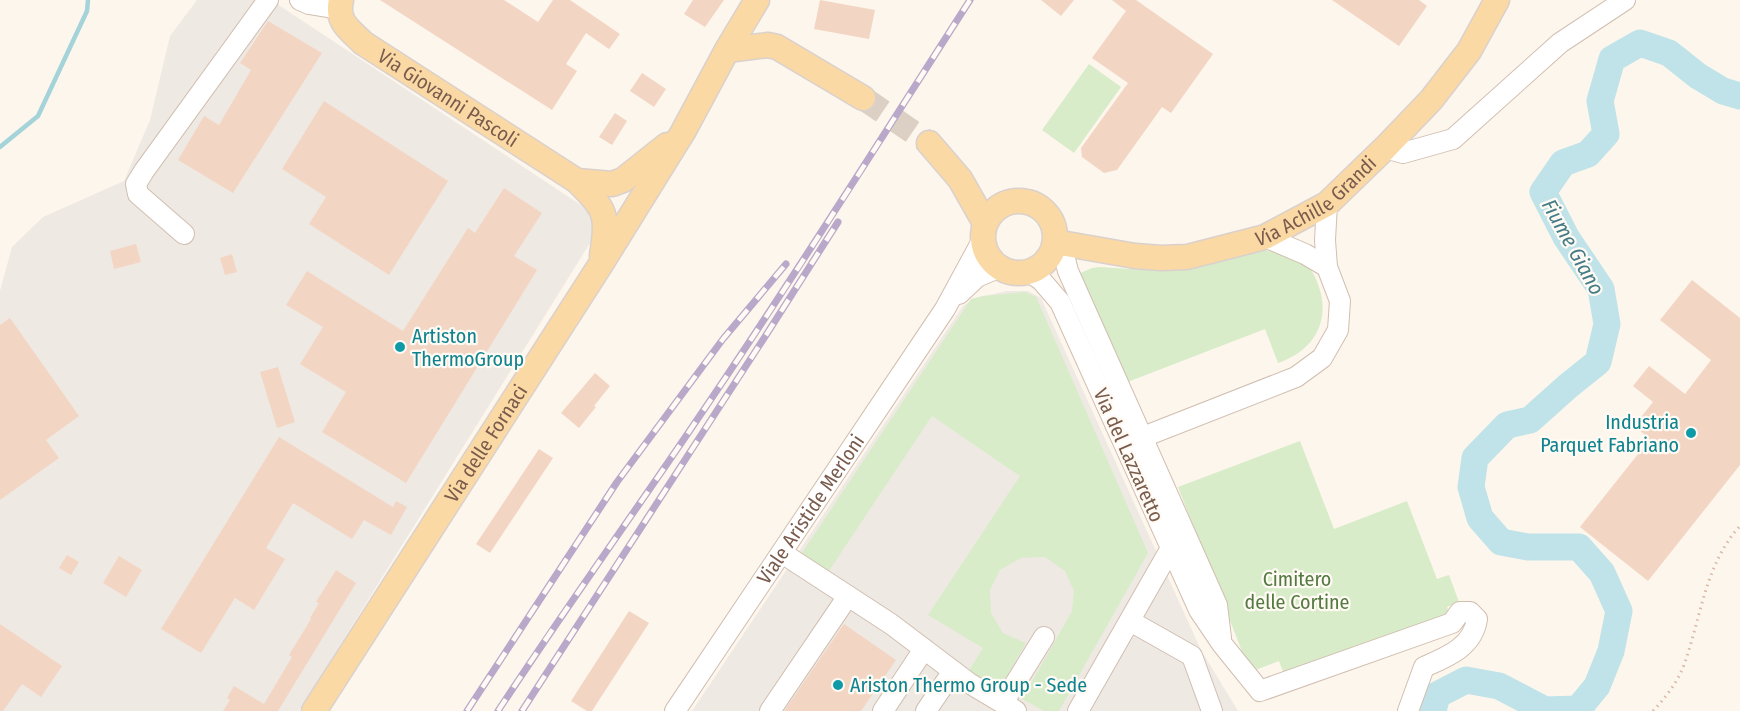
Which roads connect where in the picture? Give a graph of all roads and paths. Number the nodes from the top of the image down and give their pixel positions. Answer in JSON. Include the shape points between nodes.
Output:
{"nodes":[{"id":1,"x":268,"y":0,"type":"edge"},
{"id":2,"x":300,"y":0,"type":"edge"},
{"id":3,"x":757,"y":0,"type":"edge"},
{"id":4,"x":1497,"y":0,"type":"edge"},
{"id":5,"x":1511,"y":0,"type":"edge"},
{"id":6,"x":1625,"y":0,"type":"edge"},
{"id":7,"x":340,"y":4,"type":"edge"},
{"id":8,"x":727,"y":50,"type":"junction"},
{"id":9,"x":863,"y":98,"type":"tunnel mouth"},
{"id":10,"x":683,"y":132,"type":"junction"},
{"id":11,"x":929,"y":142,"type":"tunnel mouth"},
{"id":12,"x":1385,"y":148,"type":"junction"},
{"id":13,"x":577,"y":181,"type":"junction"},
{"id":14,"x":1328,"y":204,"type":"junction"},
{"id":15,"x":984,"y":231,"type":"junction"},
{"id":16,"x":184,"y":234,"type":"dead end"},
{"id":17,"x":1265,"y":237,"type":"junction"},
{"id":18,"x":1058,"y":243,"type":"junction"},
{"id":19,"x":601,"y":264,"type":"junction"},
{"id":20,"x":1000,"y":267,"type":"junction"},
{"id":21,"x":1327,"y":267,"type":"junction"},
{"id":22,"x":1029,"y":272,"type":"junction"},
{"id":23,"x":945,"y":309,"type":"junction"},
{"id":24,"x":1143,"y":437,"type":"junction"},
{"id":25,"x":1740,"y":526,"type":"edge"},
{"id":26,"x":1171,"y":548,"type":"junction"},
{"id":27,"x":782,"y":553,"type":"junction"},
{"id":28,"x":848,"y":596,"type":"junction"},
{"id":29,"x":1130,"y":621,"type":"junction"},
{"id":30,"x":1044,"y":637,"type":"dead end"},
{"id":31,"x":1222,"y":644,"type":"junction"},
{"id":32,"x":924,"y":649,"type":"junction"},
{"id":33,"x":1192,"y":656,"type":"junction"},
{"id":34,"x":952,"y":671,"type":"junction"},
{"id":35,"x":1009,"y":707,"type":"edge"},
{"id":36,"x":314,"y":711,"type":"edge"},
{"id":37,"x":675,"y":711,"type":"edge"},
{"id":38,"x":770,"y":711,"type":"edge"},
{"id":39,"x":883,"y":711,"type":"edge"},
{"id":40,"x":926,"y":711,"type":"edge"},
{"id":41,"x":1078,"y":711,"type":"edge"},
{"id":42,"x":1212,"y":711,"type":"edge"},
{"id":43,"x":1408,"y":711,"type":"edge"},
{"id":44,"x":1653,"y":711,"type":"edge"}],
"edges":[{"from":1,"to":16,"type":"street","via":[[136,184],[138,194]]},
{"from":2,"to":7,"type":"street","via":[[309,4]]},
{"from":3,"to":8,"type":"main road"},
{"from":4,"to":5,"type":"main road","name":"Via Achille Grandi"},
{"from":4,"to":12,"type":"main road","name":"Via Achille Grandi","via":[[1469,51],[1431,100]]},
{"from":6,"to":12,"type":"street","via":[[1560,43],[1453,139],[1403,153]]},
{"from":7,"to":13,"type":"main road","name":"Via Giovanni Pascoli","via":[[341,21],[363,43]]},
{"from":8,"to":9,"type":"main road","via":[[777,47]]},
{"from":8,"to":10,"type":"main road","name":"Via delle Fornaci"},
{"from":10,"to":13,"type":"main road","name":"Via Giovanni Pascoli","via":[[623,180],[612,184]]},
{"from":10,"to":19,"type":"main road","name":"Via delle Fornaci"},
{"from":11,"to":15,"type":"main road","via":[[960,179]]},
{"from":12,"to":14,"type":"main road","name":"Via Achille Grandi"},
{"from":13,"to":19,"type":"main road","name":"Via Giovanni Pascoli","via":[[598,202],[604,215]]},
{"from":14,"to":17,"type":"main road","name":"Via Achille Grandi"},
{"from":14,"to":21,"type":"street","name":"Via del Lazzaretto"},
{"from":15,"to":18,"type":"main road","name":"Viale Aristide Merloni","via":[[999,206],[1021,201],[1041,208],[1049,216]]},
{"from":15,"to":20,"type":"main road","via":[[985,251]]},
{"from":15,"to":23,"type":"street","name":"Viale Aristide Merloni"},
{"from":17,"to":18,"type":"main road","name":"Via Achille Grandi","via":[[1187,257],[1161,258]]},
{"from":17,"to":21,"type":"street"},
{"from":18,"to":22,"type":"main road","via":[[1047,261]]},
{"from":18,"to":24,"type":"street","name":"Via del Lazzaretto"},
{"from":19,"to":36,"type":"main road","name":"Via delle Fornaci"},
{"from":20,"to":22,"type":"main road","via":[[1011,272]]},
{"from":20,"to":23,"type":"street","name":"Viale Aristide Merloni","via":[[977,277]]},
{"from":21,"to":24,"type":"street","name":"Via del Lazzaretto","via":[[1340,301],[1338,330],[1322,358],[1296,376]]},
{"from":22,"to":26,"type":"street","name":"Via del Lazzaretto","via":[[1060,302]]},
{"from":23,"to":27,"type":"street","name":"Viale Aristide Merloni"},
{"from":24,"to":31,"type":"street","name":"Via del Lazzaretto","via":[[1217,605]]},
{"from":25,"to":44,"type":"path","via":[[1721,549],[1683,666],[1672,689]]},
{"from":26,"to":29,"type":"street"},
{"from":26,"to":31,"type":"street","name":"Via del Lazzaretto","via":[[1199,610]]},
{"from":27,"to":28,"type":"street"},
{"from":27,"to":37,"type":"street","name":"Viale Aristide Merloni"},
{"from":28,"to":32,"type":"street"},
{"from":28,"to":38,"type":"street"},
{"from":29,"to":33,"type":"street"},
{"from":29,"to":41,"type":"street"},
{"from":30,"to":35,"type":"street"},
{"from":31,"to":33,"type":"street"},
{"from":31,"to":43,"type":"street","name":"Via del Lazzaretto","via":[[1260,691],[1452,622],[1460,612],[1470,612],[1477,619],[1476,630],[1464,645],[1424,667]]},
{"from":32,"to":34,"type":"street"},
{"from":32,"to":39,"type":"street"},
{"from":33,"to":42,"type":"street"},
{"from":34,"to":35,"type":"street"},
{"from":34,"to":40,"type":"street"}]}
